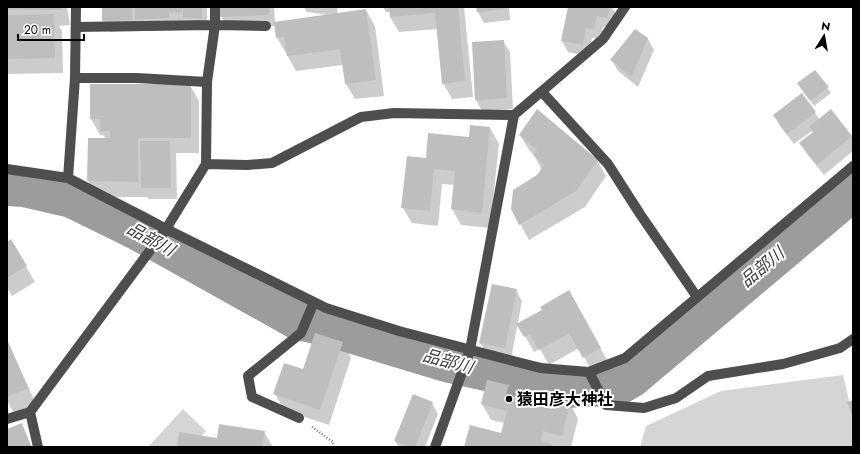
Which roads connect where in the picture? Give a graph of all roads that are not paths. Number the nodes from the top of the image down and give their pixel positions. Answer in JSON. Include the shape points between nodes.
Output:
{"nodes":[{"id":1,"x":76,"y":7,"type":"edge"},
{"id":2,"x":215,"y":7,"type":"edge"},
{"id":3,"x":625,"y":7,"type":"edge"},
{"id":4,"x":215,"y":25,"type":"junction"},
{"id":5,"x":266,"y":26,"type":"dead end"},
{"id":6,"x":76,"y":27,"type":"junction"},
{"id":7,"x":75,"y":78,"type":"junction"},
{"id":8,"x":207,"y":82,"type":"junction"},
{"id":9,"x":542,"y":92,"type":"junction"},
{"id":10,"x":514,"y":115,"type":"junction"},
{"id":11,"x":206,"y":164,"type":"junction"},
{"id":12,"x":853,"y":166,"type":"edge"},
{"id":13,"x":7,"y":169,"type":"edge"},
{"id":14,"x":68,"y":178,"type":"junction"},
{"id":15,"x":166,"y":229,"type":"junction"},
{"id":16,"x":697,"y":297,"type":"junction"},
{"id":17,"x":314,"y":302,"type":"junction"},
{"id":18,"x":853,"y":339,"type":"edge"},
{"id":19,"x":470,"y":350,"type":"junction"},
{"id":20,"x":589,"y":372,"type":"junction"},
{"id":21,"x":30,"y":412,"type":"junction"},
{"id":22,"x":299,"y":418,"type":"road end"},
{"id":23,"x":7,"y":419,"type":"edge"},
{"id":24,"x":38,"y":447,"type":"edge"},
{"id":25,"x":435,"y":447,"type":"edge"}],
"edges":[{"from":1,"to":6,"type":"street"},
{"from":2,"to":4,"type":"street"},
{"from":3,"to":9,"type":"street","via":[[603,39]]},
{"from":4,"to":5,"type":"street"},
{"from":4,"to":6,"type":"street"},
{"from":4,"to":8,"type":"street"},
{"from":6,"to":7,"type":"street"},
{"from":7,"to":8,"type":"street"},
{"from":7,"to":14,"type":"street"},
{"from":8,"to":11,"type":"street"},
{"from":9,"to":10,"type":"street"},
{"from":9,"to":16,"type":"street","via":[[608,164]]},
{"from":10,"to":11,"type":"street","via":[[394,113],[361,117],[272,163]]},
{"from":10,"to":19,"type":"street"},
{"from":11,"to":15,"type":"street"},
{"from":12,"to":16,"type":"street"},
{"from":13,"to":14,"type":"street"},
{"from":14,"to":15,"type":"street"},
{"from":15,"to":17,"type":"street"},
{"from":15,"to":21,"type":"street"},
{"from":16,"to":20,"type":"street","via":[[625,358]]},
{"from":17,"to":19,"type":"street","via":[[399,331]]},
{"from":17,"to":22,"type":"street","via":[[301,334],[248,376],[252,397]]},
{"from":18,"to":20,"type":"street","via":[[840,348],[783,364],[708,376],[676,398],[644,408],[606,405]]},
{"from":19,"to":20,"type":"street","via":[[540,368]]},
{"from":19,"to":25,"type":"street"},
{"from":21,"to":23,"type":"street"},
{"from":21,"to":24,"type":"street"}]}
